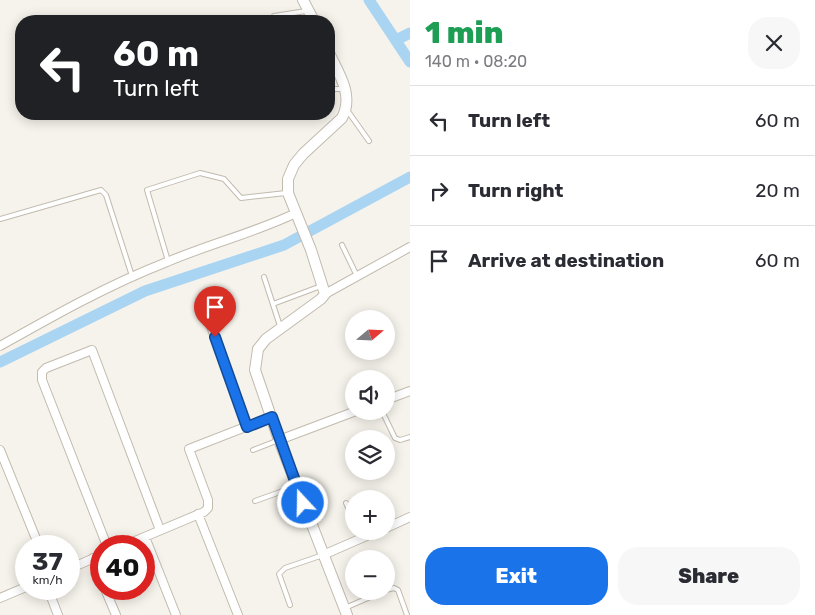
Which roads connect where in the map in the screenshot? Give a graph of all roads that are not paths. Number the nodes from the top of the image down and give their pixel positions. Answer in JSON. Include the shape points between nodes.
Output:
{"nodes":[{"id":1,"x":303,"y":0,"type":"edge"},
{"id":2,"x":308,"y":10,"type":"junction"},
{"id":3,"x":280,"y":15,"type":"edge"},
{"id":4,"x":311,"y":15,"type":"edge"},
{"id":5,"x":335,"y":66,"type":"edge"},
{"id":6,"x":335,"y":89,"type":"edge"},
{"id":7,"x":346,"y":89,"type":"junction"},
{"id":8,"x":346,"y":110,"type":"junction"},
{"id":9,"x":369,"y":141,"type":"dead end"},
{"id":10,"x":288,"y":193,"type":"junction"},
{"id":11,"x":297,"y":216,"type":"junction"},
{"id":12,"x":0,"y":219,"type":"edge"},
{"id":13,"x":342,"y":245,"type":"dead end"},
{"id":14,"x":410,"y":247,"type":"edge"},
{"id":15,"x":168,"y":261,"type":"junction"},
{"id":16,"x":132,"y":276,"type":"junction"},
{"id":17,"x":356,"y":276,"type":"junction"},
{"id":18,"x":264,"y":277,"type":"dead end"},
{"id":19,"x":324,"y":289,"type":"junction"},
{"id":20,"x":274,"y":304,"type":"junction"},
{"id":21,"x":206,"y":312,"type":"dead end"},
{"id":22,"x":281,"y":328,"type":"junction"},
{"id":23,"x":0,"y":346,"type":"edge"},
{"id":24,"x":410,"y":391,"type":"edge"},
{"id":25,"x":395,"y":397,"type":"edge"},
{"id":26,"x":345,"y":415,"type":"edge"},
{"id":27,"x":272,"y":417,"type":"junction"},
{"id":28,"x":386,"y":420,"type":"edge"},
{"id":29,"x":247,"y":427,"type":"junction"},
{"id":30,"x":410,"y":437,"type":"edge"},
{"id":31,"x":279,"y":440,"type":"junction"},
{"id":32,"x":0,"y":450,"type":"edge"},
{"id":33,"x":253,"y":450,"type":"dead end"},
{"id":34,"x":297,"y":486,"type":"junction"},
{"id":35,"x":255,"y":501,"type":"dead end"},
{"id":36,"x":198,"y":514,"type":"junction"},
{"id":37,"x":410,"y":517,"type":"edge"},
{"id":38,"x":395,"y":524,"type":"edge"},
{"id":39,"x":160,"y":530,"type":"junction"},
{"id":40,"x":34,"y":535,"type":"edge"},
{"id":41,"x":103,"y":535,"type":"edge"},
{"id":42,"x":149,"y":535,"type":"edge"},
{"id":43,"x":351,"y":540,"type":"edge"},
{"id":44,"x":324,"y":555,"type":"junction"},
{"id":45,"x":155,"y":562,"type":"edge"},
{"id":46,"x":395,"y":588,"type":"edge"},
{"id":47,"x":15,"y":591,"type":"edge"},
{"id":48,"x":1,"y":595,"type":"edge"},
{"id":49,"x":52,"y":600,"type":"edge"},
{"id":50,"x":110,"y":600,"type":"edge"},
{"id":51,"x":368,"y":600,"type":"edge"},
{"id":52,"x":290,"y":605,"type":"dead end"},
{"id":53,"x":346,"y":612,"type":"edge"},
{"id":54,"x":58,"y":615,"type":"edge"},
{"id":55,"x":116,"y":615,"type":"edge"},
{"id":56,"x":176,"y":615,"type":"edge"},
{"id":57,"x":238,"y":615,"type":"edge"},
{"id":58,"x":407,"y":615,"type":"edge"}],
"edges":[{"from":1,"to":2,"type":"street"},
{"from":2,"to":3,"type":"lane"},
{"from":2,"to":4,"type":"street"},
{"from":5,"to":7,"type":"street"},
{"from":6,"to":7,"type":"lane"},
{"from":7,"to":8,"type":"street"},
{"from":8,"to":9,"type":"lane"},
{"from":8,"to":10,"type":"street","via":[[342,118],[294,165],[288,179]]},
{"from":10,"to":11,"type":"street"},
{"from":10,"to":15,"type":"lane","via":[[242,198],[224,179],[200,173],[147,190]]},
{"from":11,"to":15,"type":"street"},
{"from":11,"to":19,"type":"street"},
{"from":12,"to":16,"type":"lane","via":[[101,190],[106,194]]},
{"from":13,"to":17,"type":"lane"},
{"from":14,"to":17,"type":"street"},
{"from":15,"to":16,"type":"street"},
{"from":16,"to":23,"type":"street","via":[[103,288]]},
{"from":17,"to":19,"type":"street"},
{"from":18,"to":20,"type":"lane"},
{"from":19,"to":20,"type":"lane"},
{"from":19,"to":22,"type":"street","via":[[320,299]]},
{"from":20,"to":22,"type":"lane"},
{"from":21,"to":29,"type":"street"},
{"from":22,"to":27,"type":"street","via":[[266,339],[255,360],[257,379]]},
{"from":24,"to":25,"type":"street"},
{"from":26,"to":31,"type":"street"},
{"from":27,"to":29,"type":"street"},
{"from":27,"to":31,"type":"street"},
{"from":28,"to":30,"type":"lane","via":[[395,438]]},
{"from":29,"to":36,"type":"street","via":[[189,449],[208,500],[208,508]]},
{"from":31,"to":33,"type":"lane"},
{"from":31,"to":34,"type":"street"},
{"from":32,"to":40,"type":"street"},
{"from":34,"to":35,"type":"lane"},
{"from":34,"to":44,"type":"street"},
{"from":36,"to":39,"type":"street"},
{"from":36,"to":57,"type":"street"},
{"from":37,"to":38,"type":"street"},
{"from":39,"to":41,"type":"street","via":[[92,350],[46,368],[42,372],[42,380]]},
{"from":39,"to":42,"type":"street"},
{"from":43,"to":44,"type":"street"},
{"from":44,"to":52,"type":"lane","via":[[285,568],[279,574]]},
{"from":44,"to":53,"type":"street"},
{"from":45,"to":56,"type":"street"},
{"from":46,"to":58,"type":"lane"},
{"from":47,"to":48,"type":"street"},
{"from":49,"to":54,"type":"street"},
{"from":50,"to":55,"type":"street"},
{"from":51,"to":53,"type":"lane"}]}
